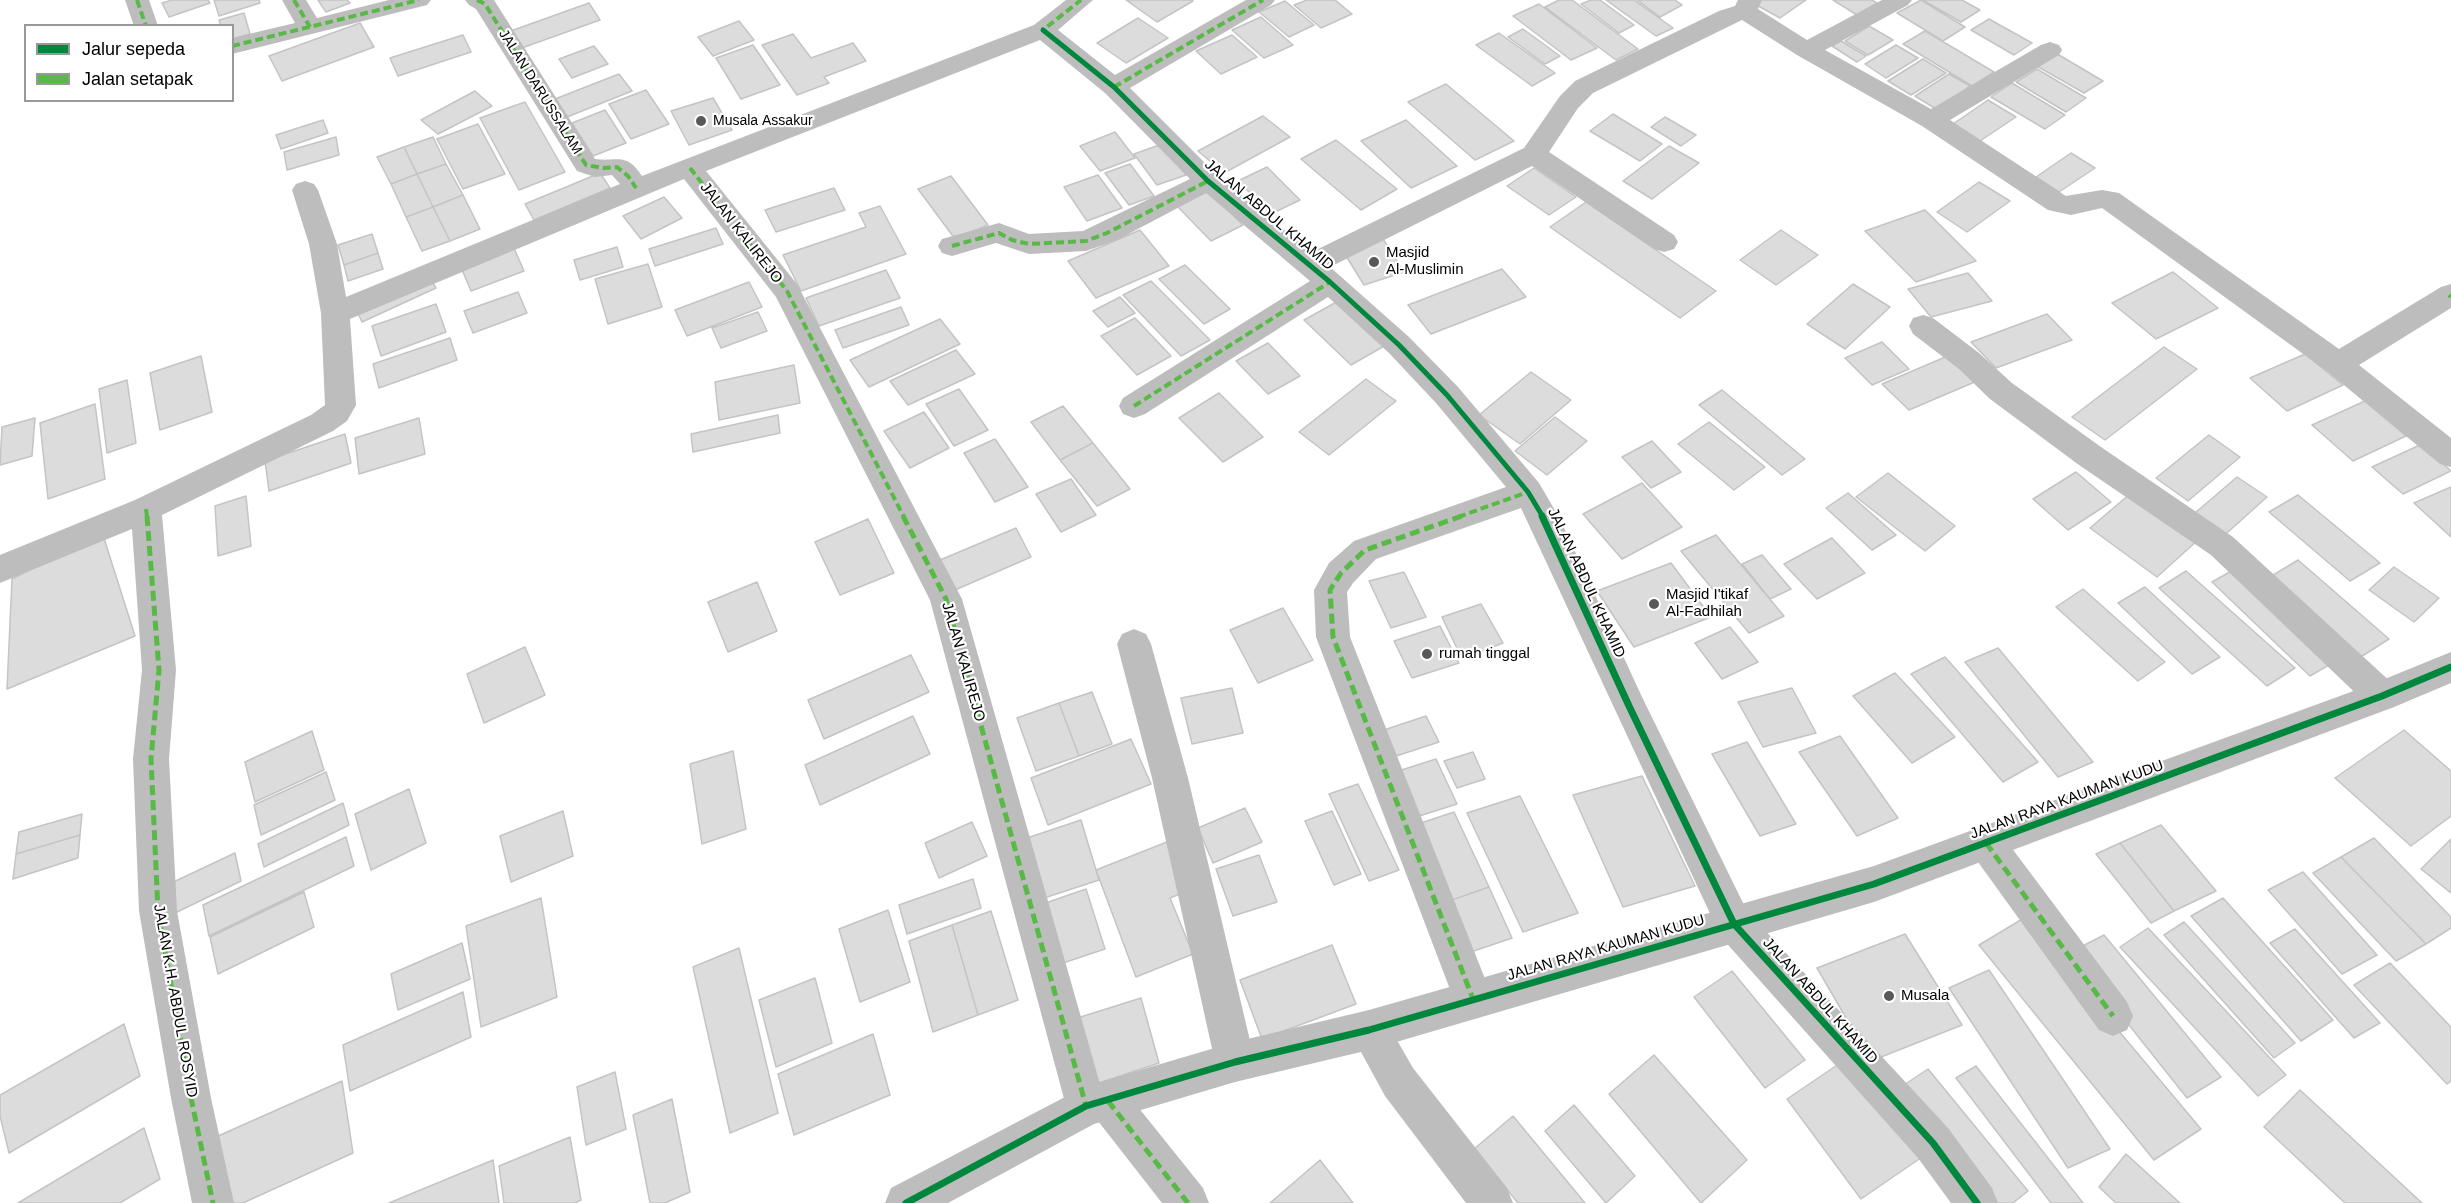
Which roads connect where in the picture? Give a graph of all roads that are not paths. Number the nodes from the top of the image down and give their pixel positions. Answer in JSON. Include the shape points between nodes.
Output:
{"nodes":[{"id":1,"x":137,"y":0,"type":"edge"},
{"id":2,"x":294,"y":0,"type":"edge"},
{"id":3,"x":419,"y":0,"type":"edge"},
{"id":4,"x":477,"y":0,"type":"edge"},
{"id":5,"x":1080,"y":0,"type":"edge"},
{"id":6,"x":1263,"y":0,"type":"edge"},
{"id":7,"x":1900,"y":0,"type":"edge"},
{"id":8,"x":1747,"y":6,"type":"edge"},
{"id":9,"x":145,"y":24,"type":"edge"},
{"id":10,"x":310,"y":27,"type":"junction"},
{"id":11,"x":1043,"y":30,"type":"junction"},
{"id":12,"x":234,"y":46,"type":"edge"},
{"id":13,"x":1806,"y":50,"type":"junction"},
{"id":14,"x":2050,"y":50,"type":"dead end"},
{"id":15,"x":1114,"y":87,"type":"junction"},
{"id":16,"x":1931,"y":120,"type":"junction"},
{"id":17,"x":1533,"y":154,"type":"junction"},
{"id":18,"x":690,"y":168,"type":"junction"},
{"id":19,"x":1208,"y":181,"type":"junction"},
{"id":20,"x":636,"y":188,"type":"junction"},
{"id":21,"x":305,"y":190,"type":"dead end"},
{"id":22,"x":1664,"y":242,"type":"dead end"},
{"id":23,"x":952,"y":246,"type":"dead end"},
{"id":24,"x":1319,"y":273,"type":"junction"},
{"id":25,"x":2450,"y":295,"type":"edge"},
{"id":26,"x":335,"y":313,"type":"junction"},
{"id":27,"x":1923,"y":326,"type":"dead end"},
{"id":28,"x":2338,"y":364,"type":"junction"},
{"id":29,"x":1134,"y":406,"type":"dead end"},
{"id":30,"x":2451,"y":455,"type":"edge"},
{"id":31,"x":1528,"y":492,"type":"junction"},
{"id":32,"x":146,"y":509,"type":"junction"},
{"id":33,"x":0,"y":569,"type":"edge"},
{"id":34,"x":1134,"y":644,"type":"dead end"},
{"id":35,"x":2451,"y":667,"type":"edge"},
{"id":36,"x":2382,"y":696,"type":"junction"},
{"id":37,"x":1986,"y":843,"type":"junction"},
{"id":38,"x":1734,"y":924,"type":"junction"},
{"id":39,"x":1473,"y":999,"type":"junction"},
{"id":40,"x":2113,"y":1016,"type":"dead end"},
{"id":41,"x":1369,"y":1030,"type":"junction"},
{"id":42,"x":1235,"y":1062,"type":"junction"},
{"id":43,"x":1097,"y":1103,"type":"junction"},
{"id":44,"x":213,"y":1203,"type":"edge"},
{"id":45,"x":906,"y":1203,"type":"edge"},
{"id":46,"x":1188,"y":1203,"type":"edge"},
{"id":47,"x":1492,"y":1203,"type":"edge"},
{"id":48,"x":1977,"y":1203,"type":"edge"}],
"edges":[{"from":1,"to":9,"type":"street"},
{"from":2,"to":10,"type":"street"},
{"from":3,"to":10,"type":"street"},
{"from":4,"to":20,"type":"street","name":"JALAN DARUSSALAM","via":[[485,4],[586,165],[621,167]]},
{"from":5,"to":11,"type":"street"},
{"from":6,"to":15,"type":"street"},
{"from":7,"to":13,"type":"street"},
{"from":8,"to":13,"type":"street"},
{"from":8,"to":17,"type":"street","via":[[1584,87],[1568,101],[1544,143]]},
{"from":10,"to":12,"type":"street"},
{"from":11,"to":15,"type":"street","name":"JALAN ABDUL KHAMID"},
{"from":11,"to":18,"type":"street"},
{"from":13,"to":16,"type":"street"},
{"from":14,"to":16,"type":"street"},
{"from":15,"to":19,"type":"street","name":"JALAN ABDUL KHAMID"},
{"from":16,"to":28,"type":"street","via":[[2062,205],[2109,200]]},
{"from":17,"to":22,"type":"street"},
{"from":17,"to":24,"type":"street"},
{"from":18,"to":20,"type":"street"},
{"from":18,"to":43,"type":"street","name":"JALAN KALIREJO","via":[[787,291],[946,598]]},
{"from":19,"to":23,"type":"street","via":[[1086,241],[1029,244],[999,233]]},
{"from":19,"to":24,"type":"street","name":"JALAN ABDUL KHAMID"},
{"from":20,"to":26,"type":"street"},
{"from":21,"to":26,"type":"street","via":[[323,244]]},
{"from":24,"to":29,"type":"street"},
{"from":24,"to":31,"type":"street","name":"JALAN ABDUL KHAMID","via":[[1399,345],[1447,395]]},
{"from":25,"to":28,"type":"street"},
{"from":26,"to":32,"type":"street","via":[[341,405],[336,413]]},
{"from":27,"to":36,"type":"street","via":[[2001,391],[2222,546]]},
{"from":28,"to":30,"type":"street"},
{"from":31,"to":38,"type":"street","name":"JALAN ABDUL KHAMID"},
{"from":31,"to":39,"type":"street","via":[[1365,550],[1330,590],[1333,637]]},
{"from":32,"to":33,"type":"street"},
{"from":32,"to":44,"type":"street","name":"JALAN K.H. ABDUL ROSYID","via":[[159,670],[151,759],[158,911]]},
{"from":34,"to":42,"type":"street","via":[[1170,778]]},
{"from":35,"to":36,"type":"street","name":"JALAN RAYA KAUMAN KUDU"},
{"from":36,"to":37,"type":"street","name":"JALAN RAYA KAUMAN KUDU"},
{"from":37,"to":38,"type":"street","name":"JALAN RAYA KAUMAN KUDU","via":[[1874,884]]},
{"from":37,"to":40,"type":"street"},
{"from":38,"to":39,"type":"street","name":"JALAN RAYA KAUMAN KUDU"},
{"from":38,"to":48,"type":"street","name":"JALAN ABDUL KHAMID","via":[[1933,1143]]},
{"from":39,"to":41,"type":"street","name":"JALAN RAYA KAUMAN KUDU"},
{"from":41,"to":42,"type":"street","name":"JALAN RAYA KAUMAN KUDU"},
{"from":41,"to":47,"type":"street","via":[[1399,1082]]},
{"from":42,"to":43,"type":"street","name":"JALAN RAYA KAUMAN KUDU"},
{"from":43,"to":45,"type":"street","name":"JALAN RAYA KAUMAN KUDU"},
{"from":43,"to":46,"type":"street"}]}
